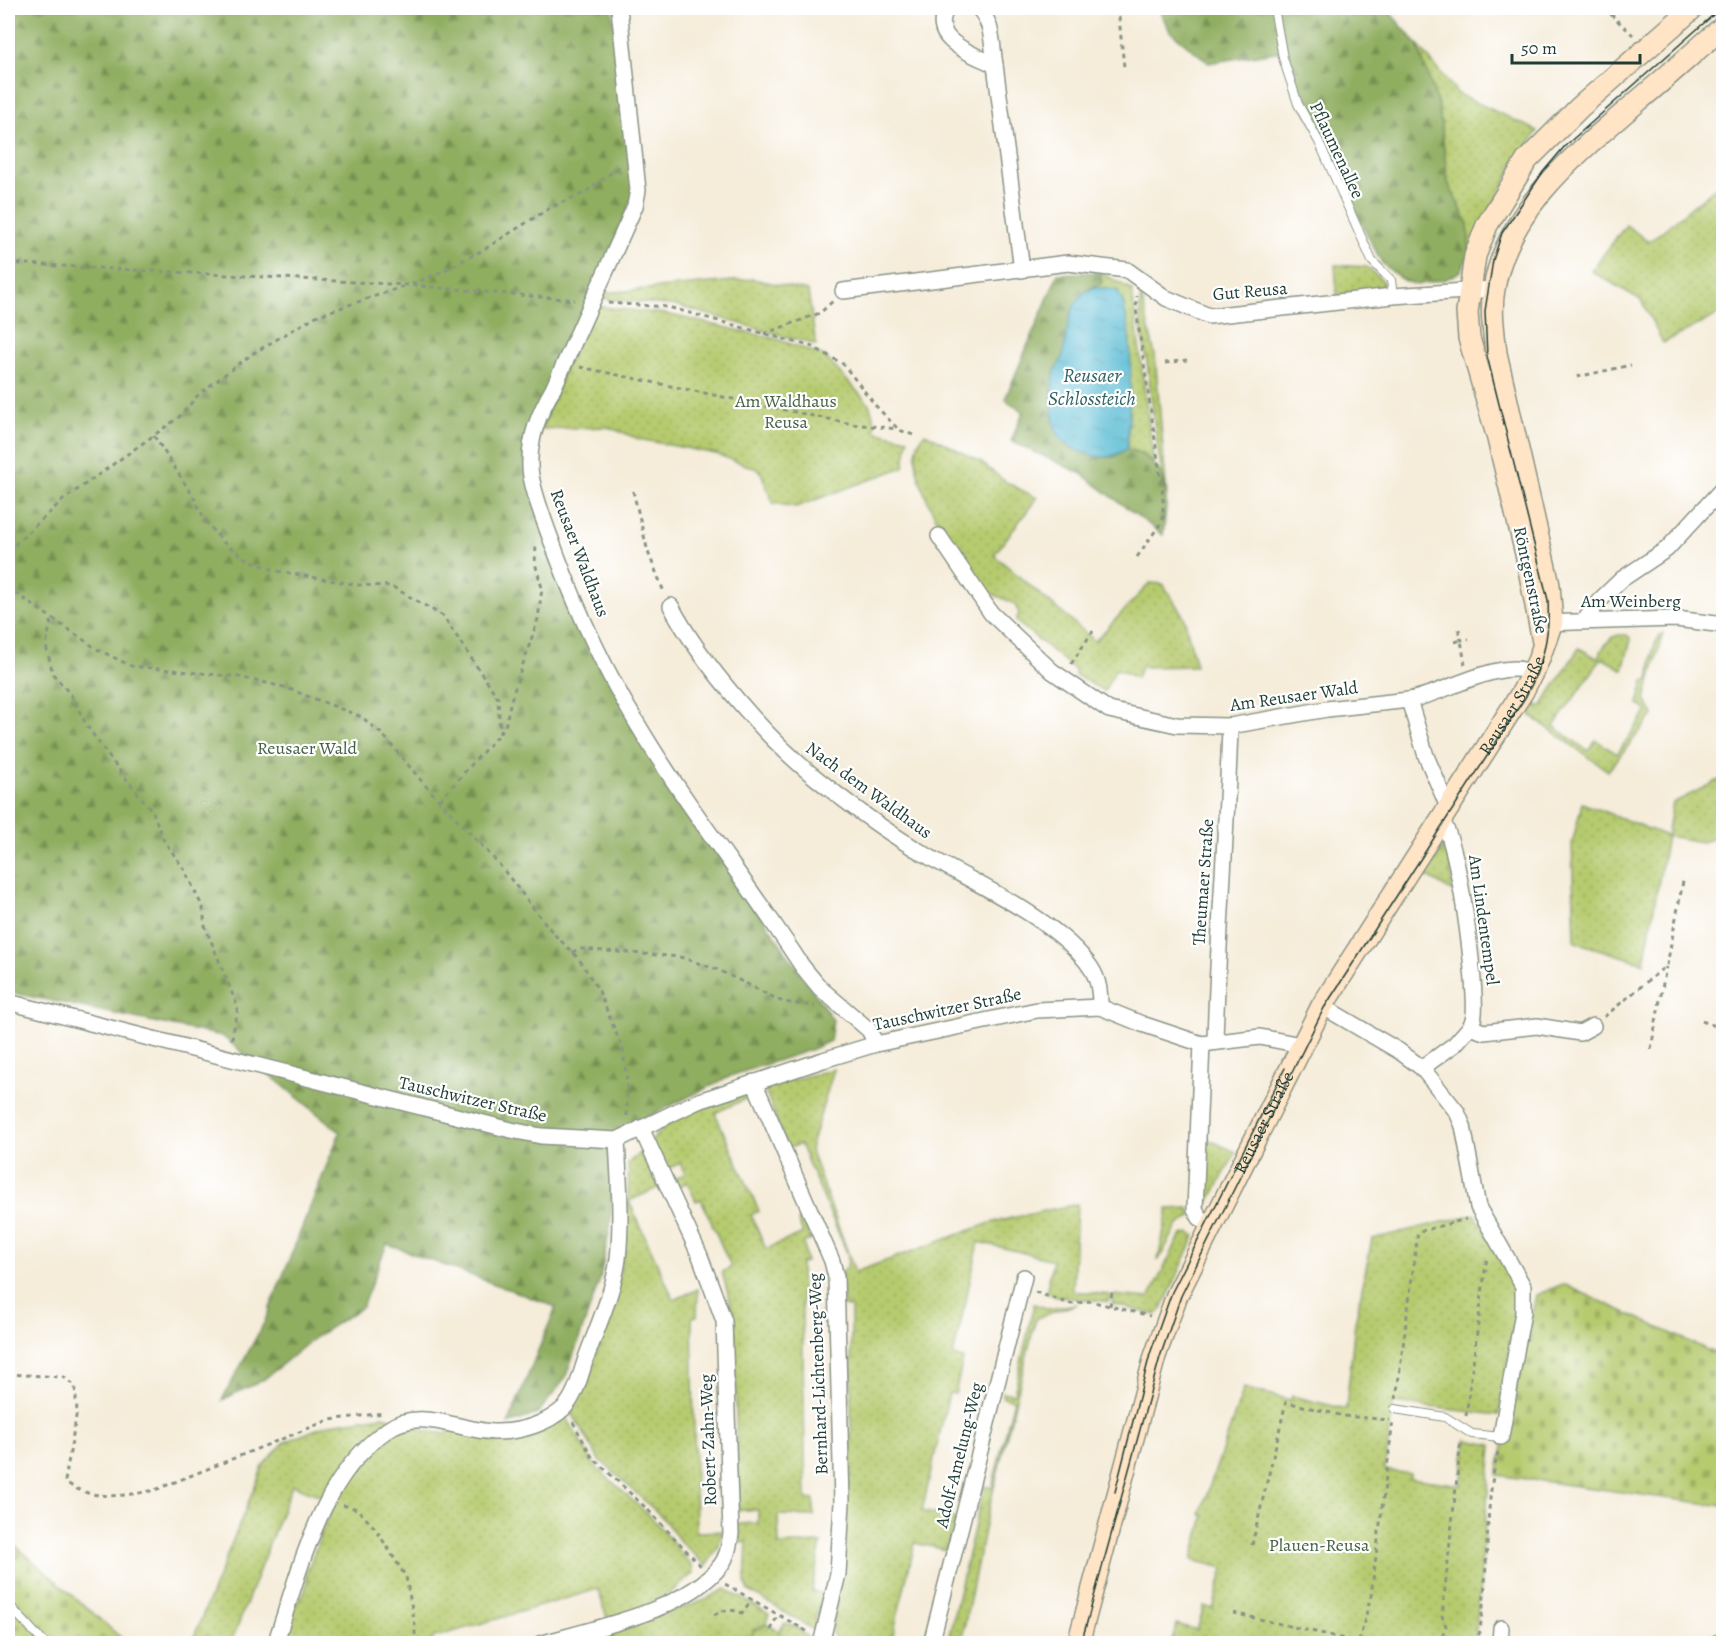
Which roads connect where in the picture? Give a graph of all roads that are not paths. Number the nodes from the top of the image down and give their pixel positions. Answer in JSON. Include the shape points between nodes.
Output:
{"nodes":[{"id":1,"x":619,"y":8,"type":"edge"},
{"id":2,"x":947,"y":8,"type":"edge"},
{"id":3,"x":978,"y":8,"type":"edge"},
{"id":4,"x":1274,"y":8,"type":"edge"},
{"id":5,"x":1693,"y":8,"type":"edge"},
{"id":6,"x":1724,"y":26,"type":"edge"},
{"id":7,"x":994,"y":64,"type":"junction"},
{"id":8,"x":1022,"y":270,"type":"junction"},
{"id":9,"x":1468,"y":289,"type":"junction"},
{"id":10,"x":1494,"y":289,"type":"junction"},
{"id":11,"x":843,"y":291,"type":"road end"},
{"id":12,"x":1394,"y":296,"type":"junction"},
{"id":13,"x":1724,"y":487,"type":"edge"},
{"id":14,"x":939,"y":536,"type":"dead end"},
{"id":15,"x":671,"y":606,"type":"road end"},
{"id":16,"x":1585,"y":620,"type":"junction"},
{"id":17,"x":1724,"y":625,"type":"edge"},
{"id":18,"x":1544,"y":629,"type":"junction"},
{"id":19,"x":1533,"y":672,"type":"junction"},
{"id":20,"x":1409,"y":700,"type":"junction"},
{"id":21,"x":1230,"y":726,"type":"junction"},
{"id":22,"x":1445,"y":815,"type":"junction"},
{"id":23,"x":8,"y":1002,"type":"edge"},
{"id":24,"x":1322,"y":1006,"type":"junction"},
{"id":25,"x":1100,"y":1007,"type":"junction"},
{"id":26,"x":1593,"y":1026,"type":"road end"},
{"id":27,"x":1470,"y":1027,"type":"junction"},
{"id":28,"x":1208,"y":1042,"type":"junction"},
{"id":29,"x":876,"y":1044,"type":"junction"},
{"id":30,"x":1301,"y":1045,"type":"junction"},
{"id":31,"x":1422,"y":1068,"type":"junction"},
{"id":32,"x":754,"y":1082,"type":"junction"},
{"id":33,"x":641,"y":1128,"type":"junction"},
{"id":34,"x":622,"y":1138,"type":"junction"},
{"id":35,"x":1209,"y":1226,"type":"junction"},
{"id":36,"x":1023,"y":1282,"type":"road end"},
{"id":37,"x":1395,"y":1409,"type":"dead end"},
{"id":38,"x":1502,"y":1437,"type":"joint"},
{"id":39,"x":8,"y":1604,"type":"edge"},
{"id":40,"x":1724,"y":1640,"type":"edge"},
{"id":41,"x":822,"y":1642,"type":"edge"},
{"id":42,"x":45,"y":1644,"type":"edge"},
{"id":43,"x":275,"y":1644,"type":"edge"},
{"id":44,"x":540,"y":1644,"type":"edge"},
{"id":45,"x":932,"y":1644,"type":"edge"},
{"id":46,"x":1078,"y":1644,"type":"edge"},
{"id":47,"x":1714,"y":1644,"type":"edge"}],
"edges":[{"from":1,"to":29,"type":"street","name":"Reusaer Waldhaus","via":[[638,190],[635,206],[538,414],[529,468],[574,602],[637,725],[819,988],[869,1030]]},
{"from":2,"to":7,"type":"street","via":[[941,18],[944,34],[961,49]]},
{"from":3,"to":7,"type":"street","via":[[985,14],[989,27]]},
{"from":4,"to":12,"type":"lane","name":"Pflaumenallee","via":[[1283,58],[1298,104],[1372,261],[1391,280]]},
{"from":5,"to":9,"type":"street","name":"Röntgenstraße","via":[[1580,107],[1527,160],[1486,225]]},
{"from":6,"to":10,"type":"street","name":"Röntgenstraße","via":[[1545,187],[1511,237]]},
{"from":7,"to":8,"type":"street"},
{"from":8,"to":11,"type":"street","name":"Gut Reusa"},
{"from":8,"to":12,"type":"street","name":"Gut Reusa","via":[[1068,262],[1127,270],[1166,298],[1209,316]]},
{"from":9,"to":10,"type":"street","name":"Gut Reusa"},
{"from":9,"to":12,"type":"street","name":"Gut Reusa"},
{"from":9,"to":18,"type":"street","name":"Röntgenstraße","via":[[1469,338]]},
{"from":10,"to":18,"type":"street","name":"Röntgenstraße","via":[[1496,353],[1549,585]]},
{"from":13,"to":16,"type":"street","via":[[1667,549],[1622,579]]},
{"from":14,"to":21,"type":"street","name":"Am Reusaer Wald","via":[[991,614],[1062,677],[1109,710],[1177,725]]},
{"from":15,"to":25,"type":"street","name":"Nach dem Waldhaus","via":[[687,636],[788,754],[878,825],[1062,938],[1090,967],[1099,987]]},
{"from":16,"to":17,"type":"street","name":"Am Weinberg","via":[[1676,619]]},
{"from":16,"to":18,"type":"street","name":"Am Weinberg"},
{"from":18,"to":19,"type":"street","name":"Reusaer Straße"},
{"from":19,"to":20,"type":"street","name":"Am Reusaer Wald","via":[[1513,667]]},
{"from":19,"to":22,"type":"street","name":"Reusaer Straße"},
{"from":20,"to":21,"type":"street","name":"Am Reusaer Wald"},
{"from":20,"to":22,"type":"street"},
{"from":21,"to":28,"type":"street","name":"Theumaer Straße","via":[[1228,802]]},
{"from":22,"to":24,"type":"street","name":"Reusaer Straße"},
{"from":22,"to":27,"type":"street","name":"Am Lindentempel","via":[[1454,843],[1472,969],[1475,1006]]},
{"from":23,"to":34,"type":"street","name":"Tauschwitzer Straße","via":[[511,1130],[541,1136]]},
{"from":24,"to":30,"type":"street","name":"Reusaer Straße"},
{"from":24,"to":31,"type":"street"},
{"from":25,"to":28,"type":"street","name":"Tauschwitzer Straße"},
{"from":25,"to":29,"type":"street","name":"Tauschwitzer Straße","via":[[1037,1010]]},
{"from":26,"to":27,"type":"street","via":[[1580,1033],[1537,1026],[1484,1032]]},
{"from":27,"to":31,"type":"street","via":[[1455,1044]]},
{"from":28,"to":30,"type":"street","name":"Tauschwitzer Straße","via":[[1260,1037]]},
{"from":28,"to":35,"type":"street","via":[[1195,1209]]},
{"from":29,"to":32,"type":"street","name":"Tauschwitzer Straße"},
{"from":30,"to":35,"type":"street","name":"Reusaer Straße"},
{"from":31,"to":38,"type":"street","via":[[1463,1126],[1478,1208],[1523,1286],[1523,1312]]},
{"from":32,"to":33,"type":"street","name":"Tauschwitzer Straße","via":[[696,1102]]},
{"from":32,"to":41,"type":"street","name":"Bernhard-Lichtenberg-Weg","via":[[836,1277],[842,1502],[838,1574]]},
{"from":33,"to":34,"type":"street","name":"Tauschwitzer Straße"},
{"from":33,"to":44,"type":"street","name":"Robert-Zahn-Weg","via":[[700,1256],[724,1321],[729,1551],[697,1590],[672,1603]]},
{"from":34,"to":43,"type":"street","via":[[618,1261],[576,1386],[565,1407],[542,1423],[516,1431],[495,1432],[412,1418],[388,1428],[362,1451],[327,1501]]},
{"from":35,"to":46,"type":"street","name":"Reusaer Straße","via":[[1155,1356]]},
{"from":36,"to":45,"type":"street","name":"Adolf-Amelung-Weg"},
{"from":37,"to":38,"type":"lane","via":[[1445,1417],[1472,1434]]},
{"from":39,"to":42,"type":"lane"},
{"from":40,"to":47,"type":"street"}]}
